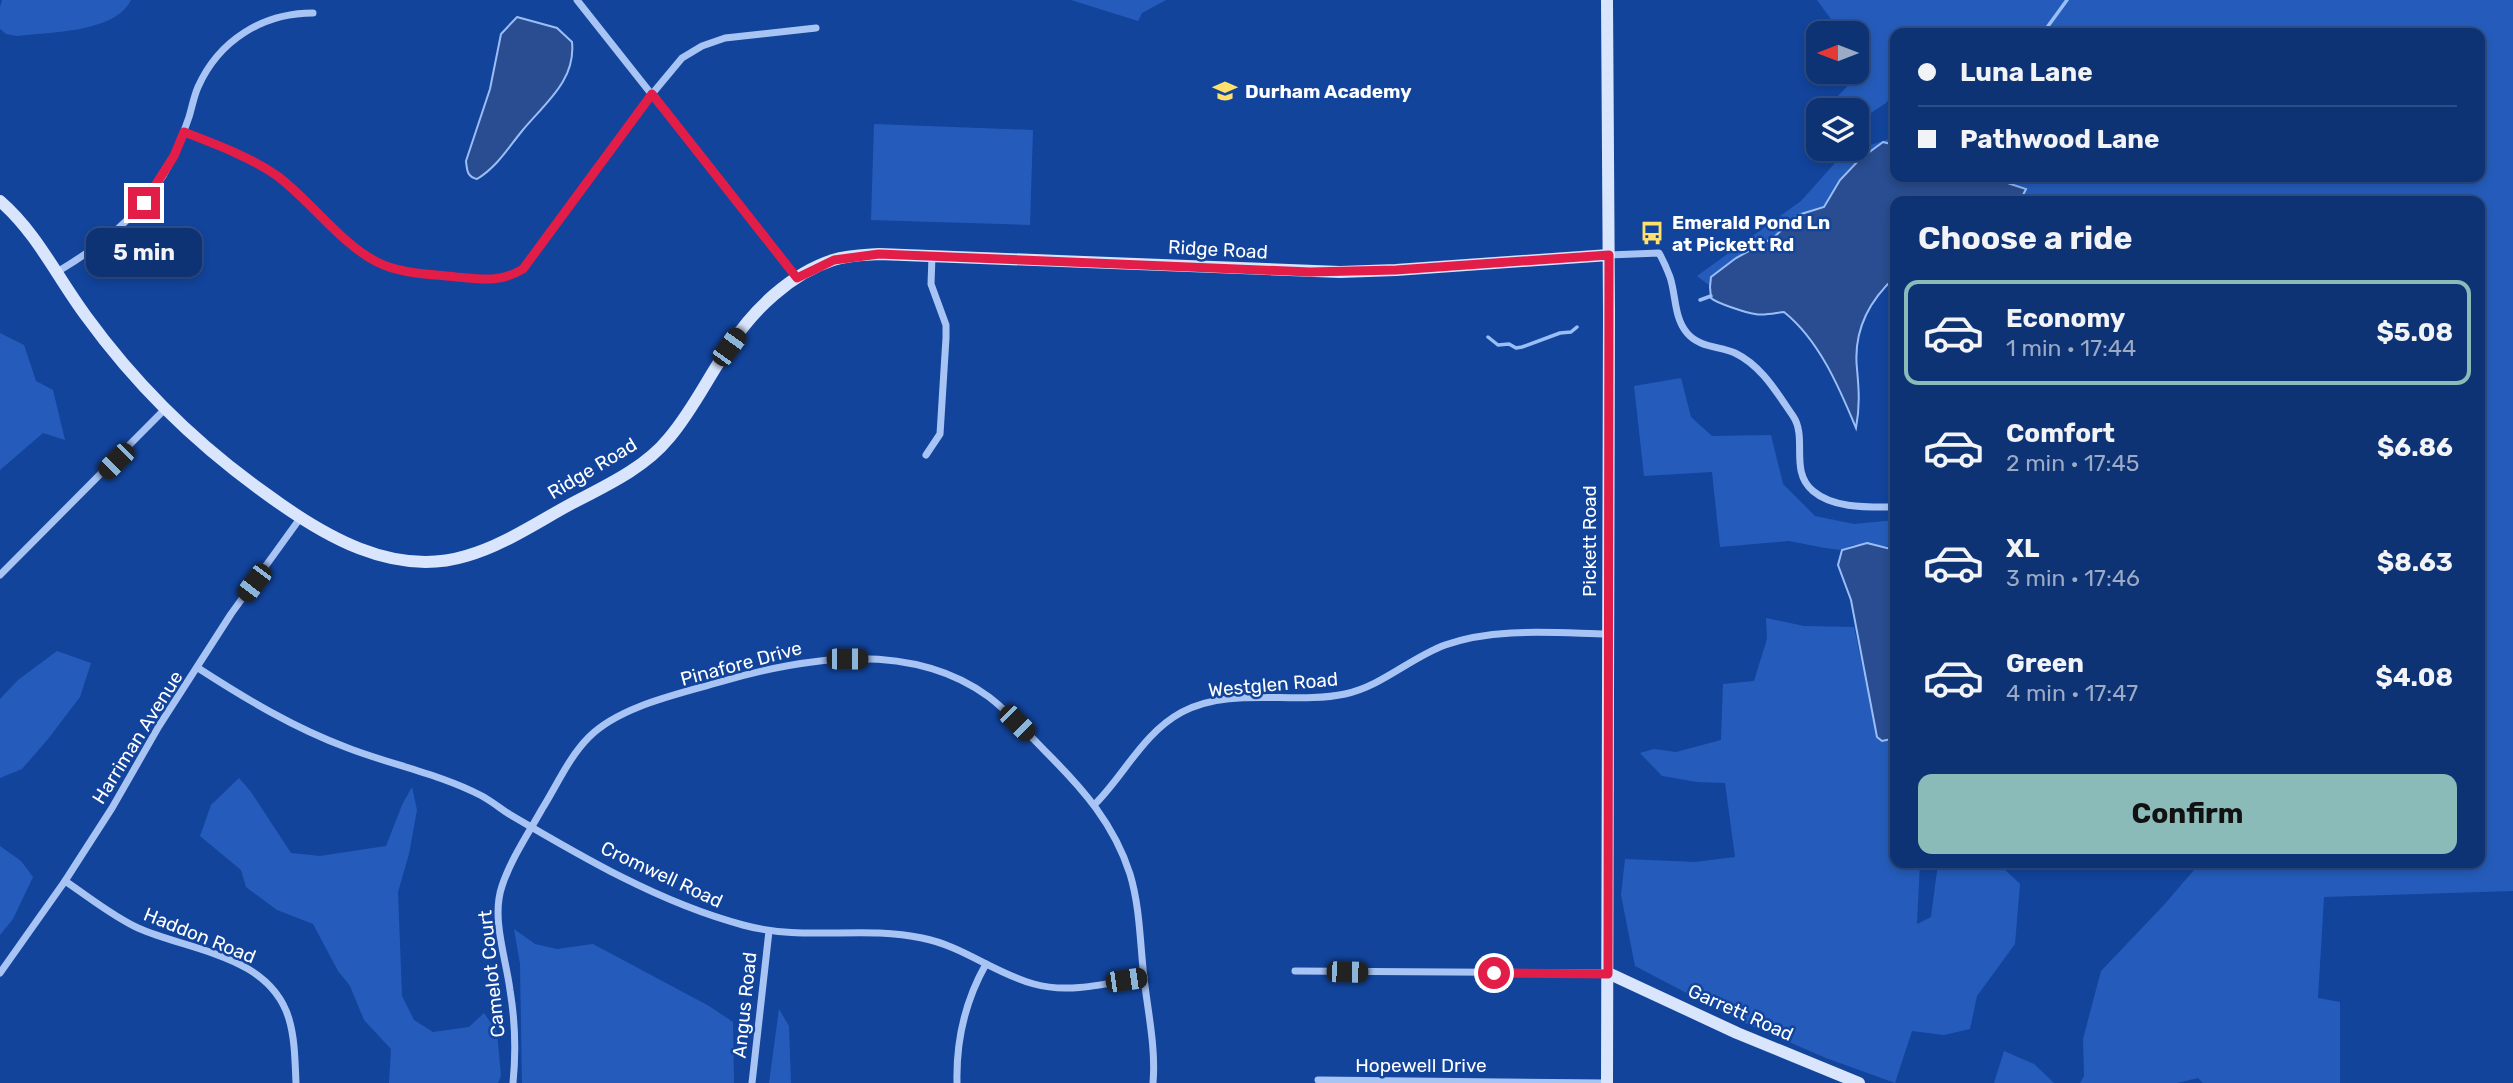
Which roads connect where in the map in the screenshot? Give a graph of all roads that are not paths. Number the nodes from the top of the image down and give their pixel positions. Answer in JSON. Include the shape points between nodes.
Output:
{"nodes":[{"id":1,"x":578,"y":0,"type":"edge"},
{"id":2,"x":1607,"y":0,"type":"edge"},
{"id":3,"x":313,"y":13,"type":"dead end"},
{"id":4,"x":816,"y":29,"type":"dead end"},
{"id":5,"x":652,"y":94,"type":"junction"},
{"id":6,"x":184,"y":132,"type":"junction"},
{"id":7,"x":0,"y":201,"type":"edge"},
{"id":8,"x":1609,"y":255,"type":"junction"},
{"id":9,"x":932,"y":257,"type":"junction"},
{"id":10,"x":57,"y":272,"type":"junction"},
{"id":11,"x":797,"y":278,"type":"junction"},
{"id":12,"x":164,"y":410,"type":"junction"},
{"id":13,"x":926,"y":455,"type":"dead end"},
{"id":14,"x":1890,"y":507,"type":"edge"},
{"id":15,"x":301,"y":517,"type":"junction"},
{"id":16,"x":0,"y":575,"type":"edge"},
{"id":17,"x":1608,"y":634,"type":"junction"},
{"id":18,"x":198,"y":668,"type":"junction"},
{"id":19,"x":1095,"y":804,"type":"junction"},
{"id":20,"x":531,"y":826,"type":"junction"},
{"id":21,"x":65,"y":881,"type":"junction"},
{"id":22,"x":769,"y":931,"type":"junction"},
{"id":23,"x":986,"y":964,"type":"junction"},
{"id":24,"x":1295,"y":971,"type":"dead end"},
{"id":25,"x":0,"y":973,"type":"edge"},
{"id":26,"x":1608,"y":974,"type":"junction"},
{"id":27,"x":1144,"y":978,"type":"junction"},
{"id":28,"x":1318,"y":1080,"type":"dead end"},
{"id":29,"x":296,"y":1083,"type":"edge"},
{"id":30,"x":513,"y":1083,"type":"edge"},
{"id":31,"x":752,"y":1083,"type":"edge"},
{"id":32,"x":957,"y":1083,"type":"edge"},
{"id":33,"x":1153,"y":1083,"type":"edge"},
{"id":34,"x":1607,"y":1083,"type":"edge"},
{"id":35,"x":1859,"y":1083,"type":"edge"}],
"edges":[{"from":1,"to":5,"type":"street"},
{"from":2,"to":8,"type":"street","name":"Pickett Road"},
{"from":3,"to":6,"type":"street","via":[[273,18],[224,48],[198,87]]},
{"from":4,"to":5,"type":"street","via":[[735,36],[711,43],[682,58]]},
{"from":5,"to":6,"type":"street","via":[[523,269],[494,280],[404,271],[378,263],[275,175]]},
{"from":5,"to":11,"type":"street"},
{"from":6,"to":10,"type":"street","via":[[162,177],[136,212]]},
{"from":7,"to":10,"type":"street","name":"Ridge Road","via":[[29,231]]},
{"from":8,"to":9,"type":"street","name":"Ridge Road","via":[[1340,272]]},
{"from":8,"to":14,"type":"street","via":[[1659,253],[1685,331],[1701,343],[1735,353],[1754,365],[1797,422],[1800,469],[1814,492],[1846,505]]},
{"from":8,"to":17,"type":"street","name":"Pickett Road"},
{"from":9,"to":11,"type":"street","name":"Ridge Road","via":[[847,257]]},
{"from":9,"to":13,"type":"street","via":[[931,284],[946,338],[940,434]]},
{"from":10,"to":12,"type":"street","name":"Ridge Road","via":[[110,348]]},
{"from":11,"to":15,"type":"street","name":"Ridge Road","via":[[751,317],[693,407],[657,451],[614,481],[498,543],[452,560],[403,561],[356,547]]},
{"from":12,"to":15,"type":"street","name":"Ridge Road","via":[[227,466]]},
{"from":12,"to":16,"type":"street"},
{"from":15,"to":18,"type":"street","name":"Harriman Avenue"},
{"from":17,"to":19,"type":"street","name":"Westglen Road","via":[[1477,636],[1436,649],[1348,693],[1237,699],[1195,707],[1150,738]]},
{"from":17,"to":26,"type":"street","name":"Pickett Road"},
{"from":18,"to":20,"type":"street","name":"Cromwell Road","via":[[317,736],[461,786]]},
{"from":18,"to":21,"type":"street","name":"Harriman Avenue"},
{"from":19,"to":20,"type":"street","name":"Pinafore Drive","via":[[990,698],[960,680],[904,663],[828,659],[722,681],[605,724],[570,760]]},
{"from":19,"to":27,"type":"street","name":"Pinafore Drive","via":[[1129,873]]},
{"from":20,"to":22,"type":"street","name":"Cromwell Road","via":[[682,905]]},
{"from":20,"to":30,"type":"street","name":"Camelot Court","via":[[498,902],[514,1022]]},
{"from":21,"to":25,"type":"street","name":"Harriman Avenue"},
{"from":21,"to":29,"type":"street","name":"Haddon Road","via":[[137,928],[227,959],[264,979],[289,1019]]},
{"from":22,"to":23,"type":"street","name":"Cromwell Road","via":[[902,934],[946,943]]},
{"from":22,"to":31,"type":"street","name":"Angus Road"},
{"from":23,"to":27,"type":"street","name":"Cromwell Road","via":[[1043,986],[1076,987]]},
{"from":23,"to":32,"type":"street","via":[[960,1031]]},
{"from":24,"to":26,"type":"street"},
{"from":26,"to":34,"type":"street","name":"Pickett Road"},
{"from":26,"to":35,"type":"street","name":"Garrett Road"},
{"from":27,"to":33,"type":"street","name":"Pinafore Drive"},
{"from":28,"to":34,"type":"street","name":"Hopewell Drive"}]}
